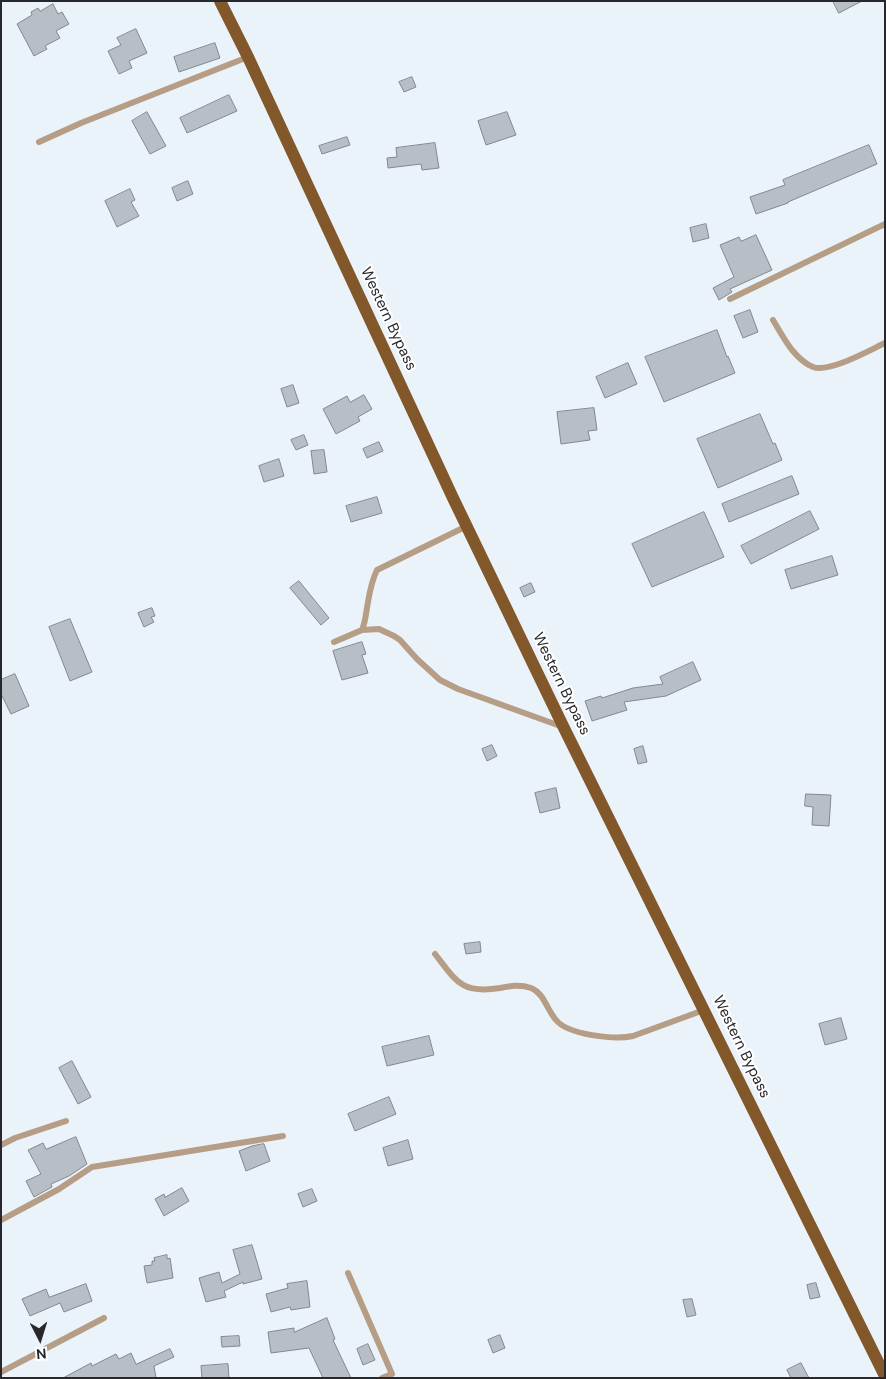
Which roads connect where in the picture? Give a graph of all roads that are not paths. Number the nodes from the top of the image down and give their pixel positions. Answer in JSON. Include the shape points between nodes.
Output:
{"nodes":[{"id":1,"x":220,"y":1,"type":"edge"},
{"id":2,"x":248,"y":57,"type":"junction"},
{"id":3,"x":39,"y":142,"type":"dead end"},
{"id":4,"x":885,"y":224,"type":"edge"},
{"id":5,"x":730,"y":299,"type":"dead end"},
{"id":6,"x":774,"y":320,"type":"dead end"},
{"id":7,"x":885,"y":343,"type":"edge"},
{"id":8,"x":467,"y":526,"type":"junction"},
{"id":9,"x":362,"y":630,"type":"junction"},
{"id":10,"x":334,"y":642,"type":"dead end"},
{"id":11,"x":564,"y":728,"type":"junction"},
{"id":12,"x":435,"y":954,"type":"dead end"},
{"id":13,"x":704,"y":1010,"type":"junction"},
{"id":14,"x":66,"y":1121,"type":"dead end"},
{"id":15,"x":283,"y":1136,"type":"dead end"},
{"id":16,"x":1,"y":1145,"type":"edge"},
{"id":17,"x":1,"y":1220,"type":"edge"},
{"id":18,"x":348,"y":1273,"type":"dead end"},
{"id":19,"x":104,"y":1318,"type":"dead end"},
{"id":20,"x":1,"y":1372,"type":"edge"},
{"id":21,"x":885,"y":1376,"type":"edge"},
{"id":22,"x":382,"y":1378,"type":"edge"}],
"edges":[{"from":1,"to":2,"type":"main road","name":"Western Bypass"},
{"from":2,"to":3,"type":"lane"},
{"from":2,"to":8,"type":"main road","name":"Western Bypass"},
{"from":4,"to":5,"type":"lane"},
{"from":6,"to":7,"type":"lane","via":[[792,350],[813,367],[838,365]]},
{"from":8,"to":9,"type":"lane","via":[[377,570]]},
{"from":8,"to":11,"type":"main road","name":"Western Bypass"},
{"from":9,"to":10,"type":"lane"},
{"from":9,"to":11,"type":"lane","via":[[379,629],[394,636],[429,671],[458,689]]},
{"from":11,"to":13,"type":"main road","name":"Western Bypass"},
{"from":12,"to":13,"type":"lane","via":[[462,985],[470,989],[519,985],[533,988],[561,1025],[603,1037],[633,1036]]},
{"from":13,"to":21,"type":"main road","name":"Western Bypass"},
{"from":14,"to":16,"type":"lane"},
{"from":15,"to":17,"type":"lane","via":[[92,1168]]},
{"from":18,"to":22,"type":"lane","via":[[392,1374]]},
{"from":19,"to":20,"type":"lane"}]}
